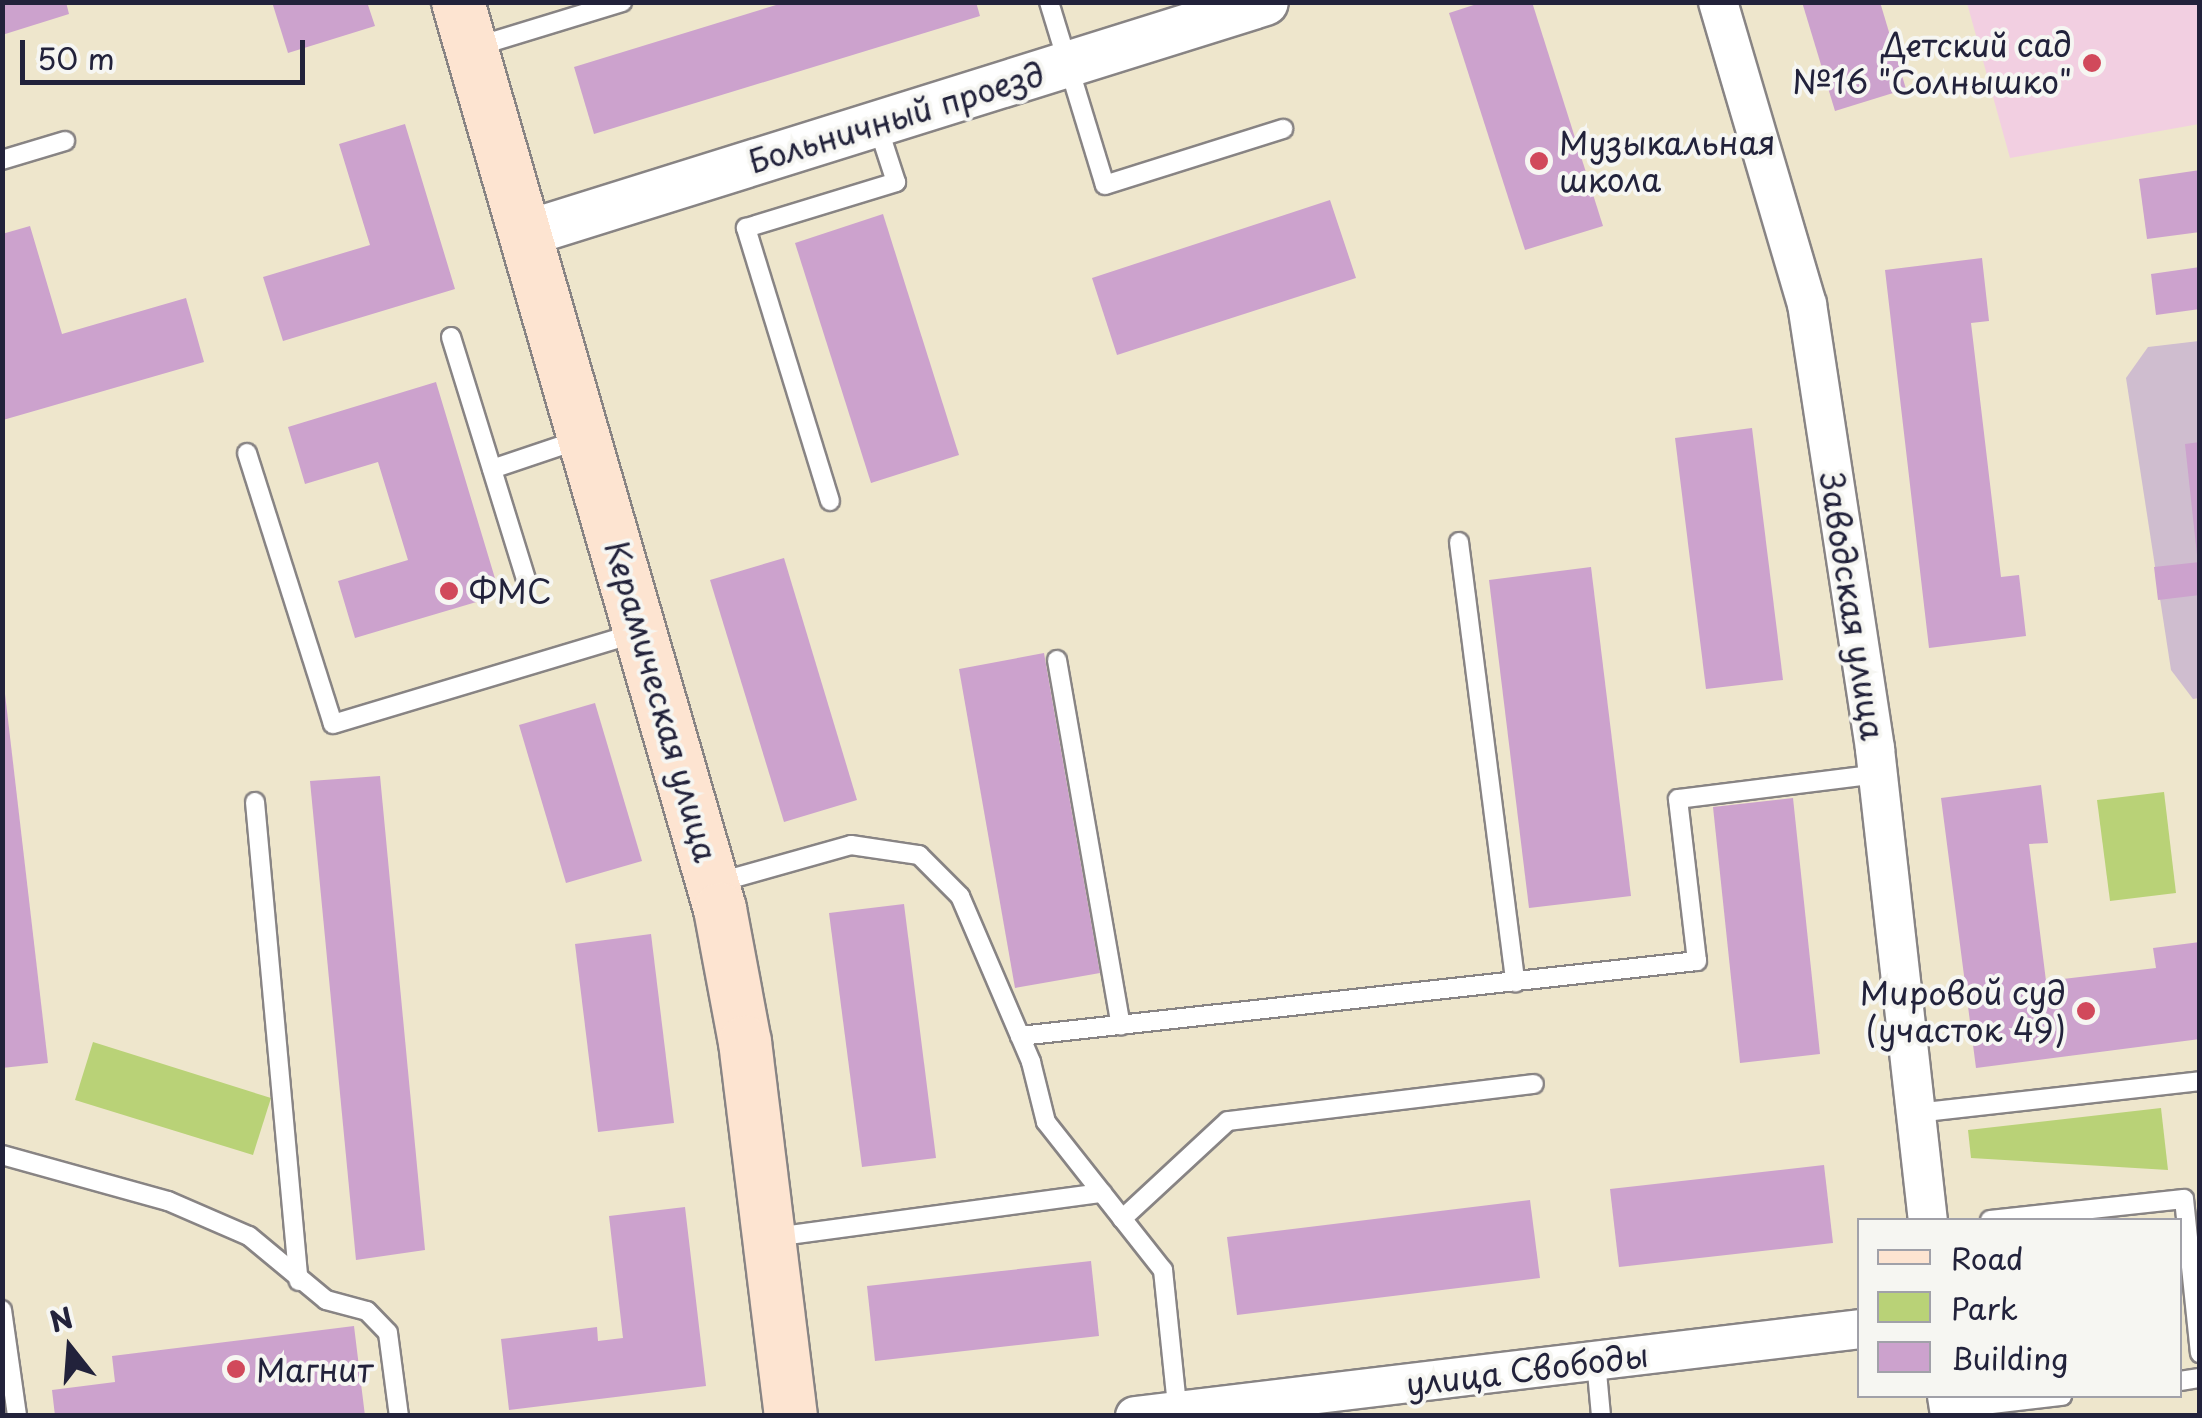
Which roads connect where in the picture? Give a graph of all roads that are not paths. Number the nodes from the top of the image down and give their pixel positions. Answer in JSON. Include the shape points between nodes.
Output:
{"nodes":[{"id":1,"x":622,"y":2,"type":"edge"},
{"id":2,"x":1049,"y":2,"type":"edge"},
{"id":3,"x":1265,"y":2,"type":"edge"},
{"id":4,"x":1718,"y":2,"type":"edge"},
{"id":5,"x":465,"y":25,"type":"edge"},
{"id":6,"x":1067,"y":64,"type":"junction"},
{"id":7,"x":877,"y":123,"type":"junction"},
{"id":8,"x":1283,"y":128,"type":"dead end"},
{"id":9,"x":65,"y":142,"type":"dead end"},
{"id":10,"x":2,"y":160,"type":"edge"},
{"id":11,"x":526,"y":232,"type":"junction"},
{"id":12,"x":451,"y":336,"type":"dead end"},
{"id":13,"x":586,"y":438,"type":"junction"},
{"id":14,"x":247,"y":453,"type":"dead end"},
{"id":15,"x":492,"y":469,"type":"junction"},
{"id":16,"x":830,"y":501,"type":"dead end"},
{"id":17,"x":1460,"y":542,"type":"dead end"},
{"id":18,"x":526,"y":580,"type":"dead end"},
{"id":19,"x":642,"y":632,"type":"junction"},
{"id":20,"x":1057,"y":660,"type":"dead end"},
{"id":21,"x":1878,"y":774,"type":"junction"},
{"id":22,"x":255,"y":802,"type":"dead end"},
{"id":23,"x":714,"y":884,"type":"junction"},
{"id":24,"x":1515,"y":982,"type":"junction"},
{"id":25,"x":1121,"y":1025,"type":"junction"},
{"id":26,"x":1020,"y":1036,"type":"junction"},
{"id":27,"x":2200,"y":1082,"type":"edge"},
{"id":28,"x":1534,"y":1084,"type":"dead end"},
{"id":29,"x":1916,"y":1113,"type":"junction"},
{"id":30,"x":2,"y":1154,"type":"edge"},
{"id":31,"x":1102,"y":1193,"type":"junction"},
{"id":32,"x":1928,"y":1218,"type":"edge"},
{"id":33,"x":2008,"y":1218,"type":"edge"},
{"id":34,"x":1122,"y":1219,"type":"junction"},
{"id":35,"x":769,"y":1238,"type":"junction"},
{"id":36,"x":298,"y":1280,"type":"junction"},
{"id":37,"x":2,"y":1310,"type":"edge"},
{"id":38,"x":1857,"y":1330,"type":"edge"},
{"id":39,"x":2200,"y":1352,"type":"edge"},
{"id":40,"x":1596,"y":1361,"type":"junction"},
{"id":41,"x":2041,"y":1398,"type":"edge"},
{"id":42,"x":1949,"y":1407,"type":"edge"},
{"id":43,"x":1178,"y":1413,"type":"edge"},
{"id":44,"x":17,"y":1416,"type":"edge"},
{"id":45,"x":399,"y":1416,"type":"edge"},
{"id":46,"x":791,"y":1416,"type":"edge"},
{"id":47,"x":1135,"y":1416,"type":"edge"},
{"id":48,"x":1601,"y":1416,"type":"edge"}],
"edges":[{"from":1,"to":5,"type":"lane"},
{"from":2,"to":6,"type":"lane"},
{"from":3,"to":6,"type":"street","name":"Больничный проезд"},
{"from":4,"to":21,"type":"street","name":"Заводская улица","via":[[1807,304]]},
{"from":5,"to":11,"type":"main road","name":"Керамическая улица"},
{"from":6,"to":7,"type":"street","name":"Больничный проезд"},
{"from":6,"to":8,"type":"lane","via":[[1105,185]]},
{"from":7,"to":11,"type":"street","name":"Больничный проезд"},
{"from":7,"to":16,"type":"lane","via":[[896,182],[746,228]]},
{"from":9,"to":10,"type":"lane"},
{"from":11,"to":13,"type":"main road","name":"Керамическая улица"},
{"from":12,"to":15,"type":"lane"},
{"from":13,"to":15,"type":"lane"},
{"from":13,"to":19,"type":"main road","name":"Керамическая улица"},
{"from":14,"to":19,"type":"lane","via":[[333,724]]},
{"from":15,"to":18,"type":"lane"},
{"from":17,"to":24,"type":"lane"},
{"from":19,"to":23,"type":"main road","name":"Керамическая улица"},
{"from":20,"to":25,"type":"lane"},
{"from":21,"to":24,"type":"lane","via":[[1678,799],[1697,961]]},
{"from":21,"to":29,"type":"street","name":"Заводская улица"},
{"from":22,"to":36,"type":"lane"},
{"from":23,"to":26,"type":"lane","via":[[851,845],[919,855],[960,896]]},
{"from":23,"to":35,"type":"main road","name":"Керамическая улица","via":[[744,1042]]},
{"from":24,"to":25,"type":"lane"},
{"from":25,"to":26,"type":"lane"},
{"from":26,"to":31,"type":"lane","via":[[1046,1122]]},
{"from":27,"to":29,"type":"lane"},
{"from":28,"to":34,"type":"lane","via":[[1228,1121]]},
{"from":29,"to":32,"type":"street","name":"Заводская улица"},
{"from":30,"to":36,"type":"lane","via":[[168,1201],[249,1236]]},
{"from":31,"to":34,"type":"lane"},
{"from":31,"to":35,"type":"lane"},
{"from":33,"to":39,"type":"lane","via":[[2184,1199]]},
{"from":34,"to":43,"type":"lane","via":[[1163,1270]]},
{"from":35,"to":46,"type":"main road","name":"Керамическая улица"},
{"from":36,"to":45,"type":"lane","via":[[326,1300],[367,1311],[388,1333]]},
{"from":37,"to":44,"type":"lane"},
{"from":38,"to":40,"type":"street","name":"улица Свободы"},
{"from":40,"to":43,"type":"street","name":"улица Свободы"},
{"from":40,"to":48,"type":"lane"},
{"from":41,"to":42,"type":"lane"},
{"from":43,"to":47,"type":"street","name":"улица Свободы"}]}
